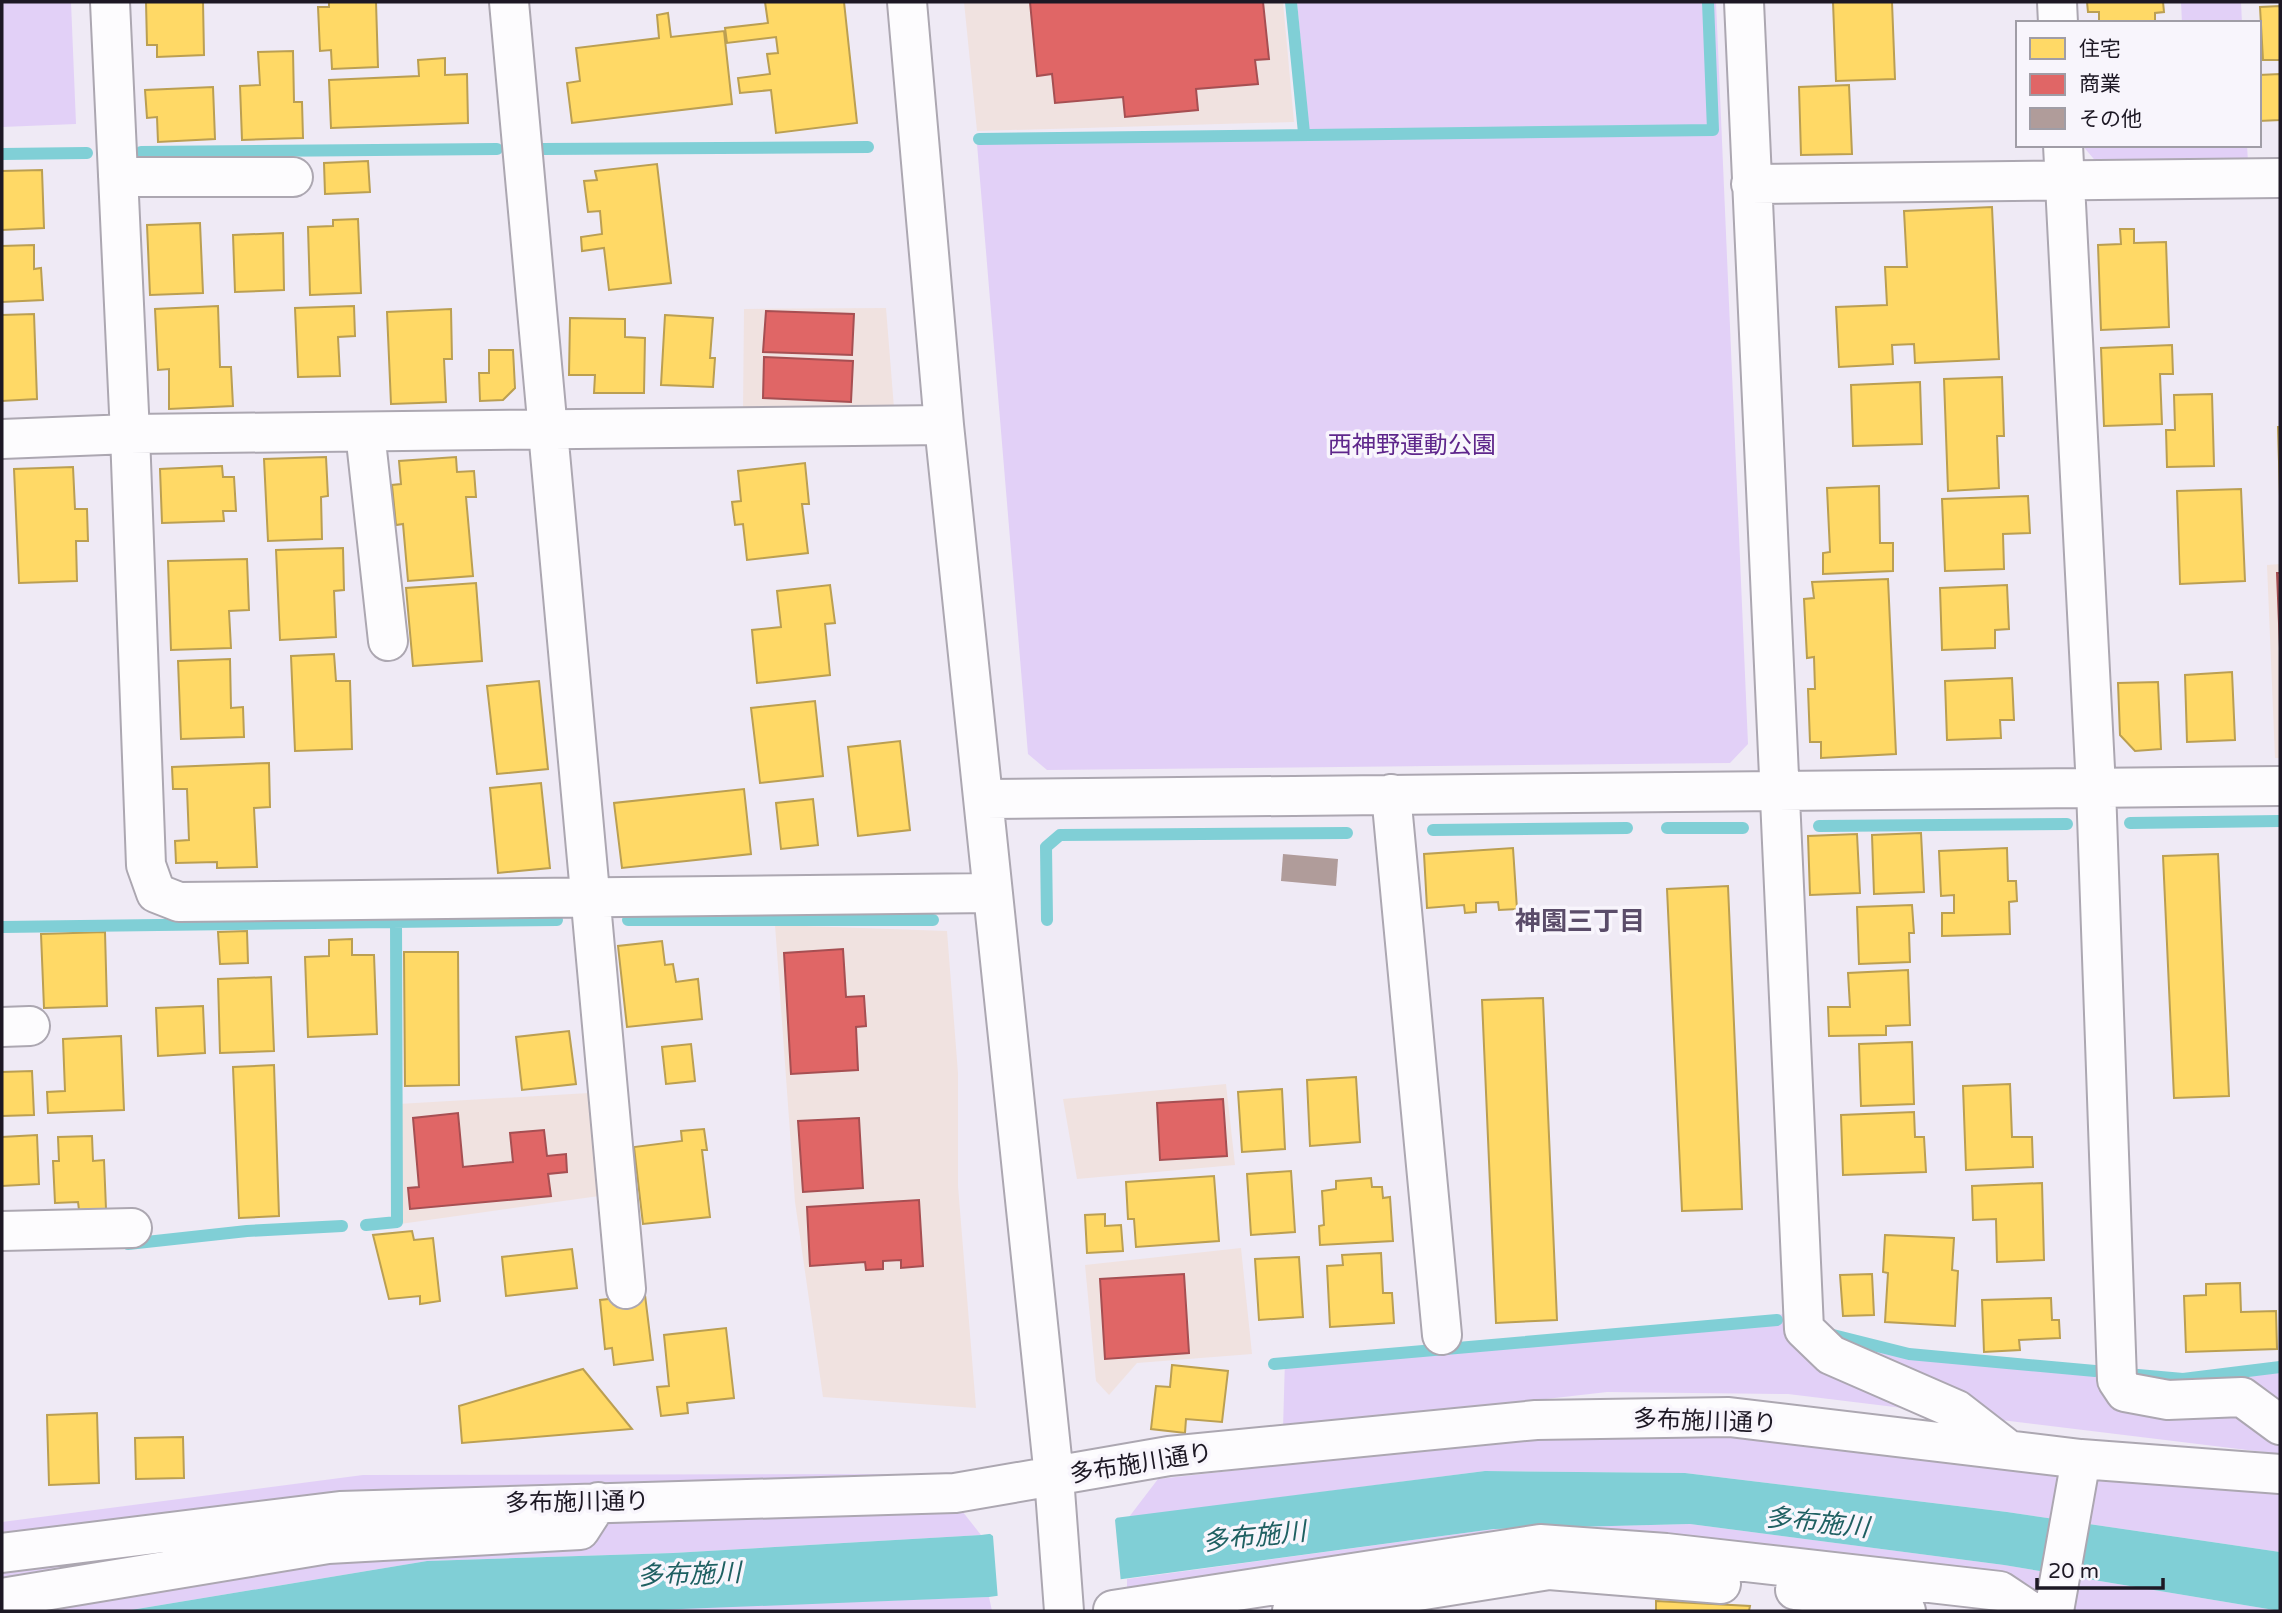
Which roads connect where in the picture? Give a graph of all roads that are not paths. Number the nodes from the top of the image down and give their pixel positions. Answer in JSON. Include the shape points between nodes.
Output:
{"nodes":[{"id":1,"x":110,"y":2,"type":"edge"},
{"id":2,"x":509,"y":2,"type":"edge"},
{"id":3,"x":907,"y":2,"type":"edge"},
{"id":4,"x":1744,"y":2,"type":"edge"},
{"id":5,"x":2057,"y":2,"type":"edge"},
{"id":6,"x":2058,"y":21,"type":"edge"},
{"id":7,"x":2064,"y":163,"type":"edge"},
{"id":8,"x":118,"y":177,"type":"junction"},
{"id":9,"x":293,"y":177,"type":"dead end"},
{"id":10,"x":2280,"y":178,"type":"edge"},
{"id":11,"x":1751,"y":184,"type":"junction"},
{"id":12,"x":944,"y":425,"type":"junction"},
{"id":13,"x":549,"y":430,"type":"junction"},
{"id":14,"x":365,"y":432,"type":"junction"},
{"id":15,"x":130,"y":434,"type":"junction"},
{"id":16,"x":2,"y":439,"type":"edge"},
{"id":17,"x":387,"y":641,"type":"dead end"},
{"id":18,"x":2280,"y":786,"type":"edge"},
{"id":19,"x":2096,"y":788,"type":"junction"},
{"id":20,"x":1779,"y":789,"type":"junction"},
{"id":21,"x":1391,"y":794,"type":"junction"},
{"id":22,"x":985,"y":799,"type":"junction"},
{"id":23,"x":993,"y":892,"type":"junction"},
{"id":24,"x":591,"y":897,"type":"junction"},
{"id":25,"x":132,"y":1228,"type":"dead end"},
{"id":26,"x":2,"y":1231,"type":"edge"},
{"id":27,"x":626,"y":1289,"type":"dead end"},
{"id":28,"x":1442,"y":1335,"type":"dead end"},
{"id":29,"x":2280,"y":1425,"type":"edge"},
{"id":30,"x":2006,"y":1448,"type":"junction"},
{"id":31,"x":2081,"y":1459,"type":"junction"},
{"id":32,"x":2280,"y":1474,"type":"edge"},
{"id":33,"x":1055,"y":1492,"type":"junction"},
{"id":34,"x":598,"y":1502,"type":"junction"},
{"id":35,"x":2,"y":1553,"type":"edge"},
{"id":36,"x":2,"y":1598,"type":"edge"},
{"id":37,"x":1454,"y":1598,"type":"edge"},
{"id":38,"x":1113,"y":1610,"type":"edge"},
{"id":39,"x":1884,"y":1610,"type":"edge"},
{"id":40,"x":1064,"y":1611,"type":"edge"},
{"id":41,"x":1292,"y":1611,"type":"edge"},
{"id":42,"x":2030,"y":1611,"type":"edge"},
{"id":43,"x":2054,"y":1611,"type":"edge"}],
"edges":[{"from":1,"to":8,"type":"street"},
{"from":2,"to":13,"type":"street"},
{"from":3,"to":12,"type":"street"},
{"from":4,"to":11,"type":"street"},
{"from":5,"to":6,"type":"street"},
{"from":7,"to":10,"type":"street"},
{"from":7,"to":11,"type":"street"},
{"from":7,"to":19,"type":"street"},
{"from":8,"to":9,"type":"street"},
{"from":8,"to":15,"type":"street"},
{"from":11,"to":20,"type":"street"},
{"from":12,"to":13,"type":"street"},
{"from":12,"to":22,"type":"street"},
{"from":13,"to":14,"type":"street"},
{"from":13,"to":24,"type":"street"},
{"from":14,"to":15,"type":"street"},
{"from":14,"to":17,"type":"street"},
{"from":15,"to":16,"type":"street"},
{"from":15,"to":24,"type":"street","via":[[146,865],[156,893],[179,902]]},
{"from":18,"to":19,"type":"street"},
{"from":19,"to":20,"type":"street"},
{"from":19,"to":29,"type":"street","via":[[2117,1380],[2125,1392],[2168,1400],[2242,1397]]},
{"from":20,"to":21,"type":"street"},
{"from":20,"to":30,"type":"street","via":[[1804,1329],[1831,1355],[1958,1410]]},
{"from":21,"to":22,"type":"street"},
{"from":21,"to":28,"type":"street"},
{"from":22,"to":23,"type":"street"},
{"from":23,"to":24,"type":"street"},
{"from":23,"to":33,"type":"street"},
{"from":24,"to":27,"type":"street"},
{"from":25,"to":26,"type":"street"},
{"from":30,"to":31,"type":"street","name":"多布施川通り"},
{"from":30,"to":33,"type":"street","name":"多布施川通り","via":[[1729,1417],[1536,1420],[1169,1456]]},
{"from":31,"to":32,"type":"street","name":"多布施川通り"},
{"from":31,"to":43,"type":"street"},
{"from":33,"to":34,"type":"street","name":"多布施川通り"},
{"from":33,"to":40,"type":"street"},
{"from":34,"to":35,"type":"street","name":"多布施川通り","via":[[340,1511]]},
{"from":34,"to":36,"type":"street","via":[[580,1530],[328,1545]]},
{"from":37,"to":39,"type":"street","via":[[1549,1570],[1817,1592]]},
{"from":37,"to":41,"type":"street"},
{"from":38,"to":42,"type":"street","via":[[1540,1544],[1666,1553],[2000,1591]]}]}
